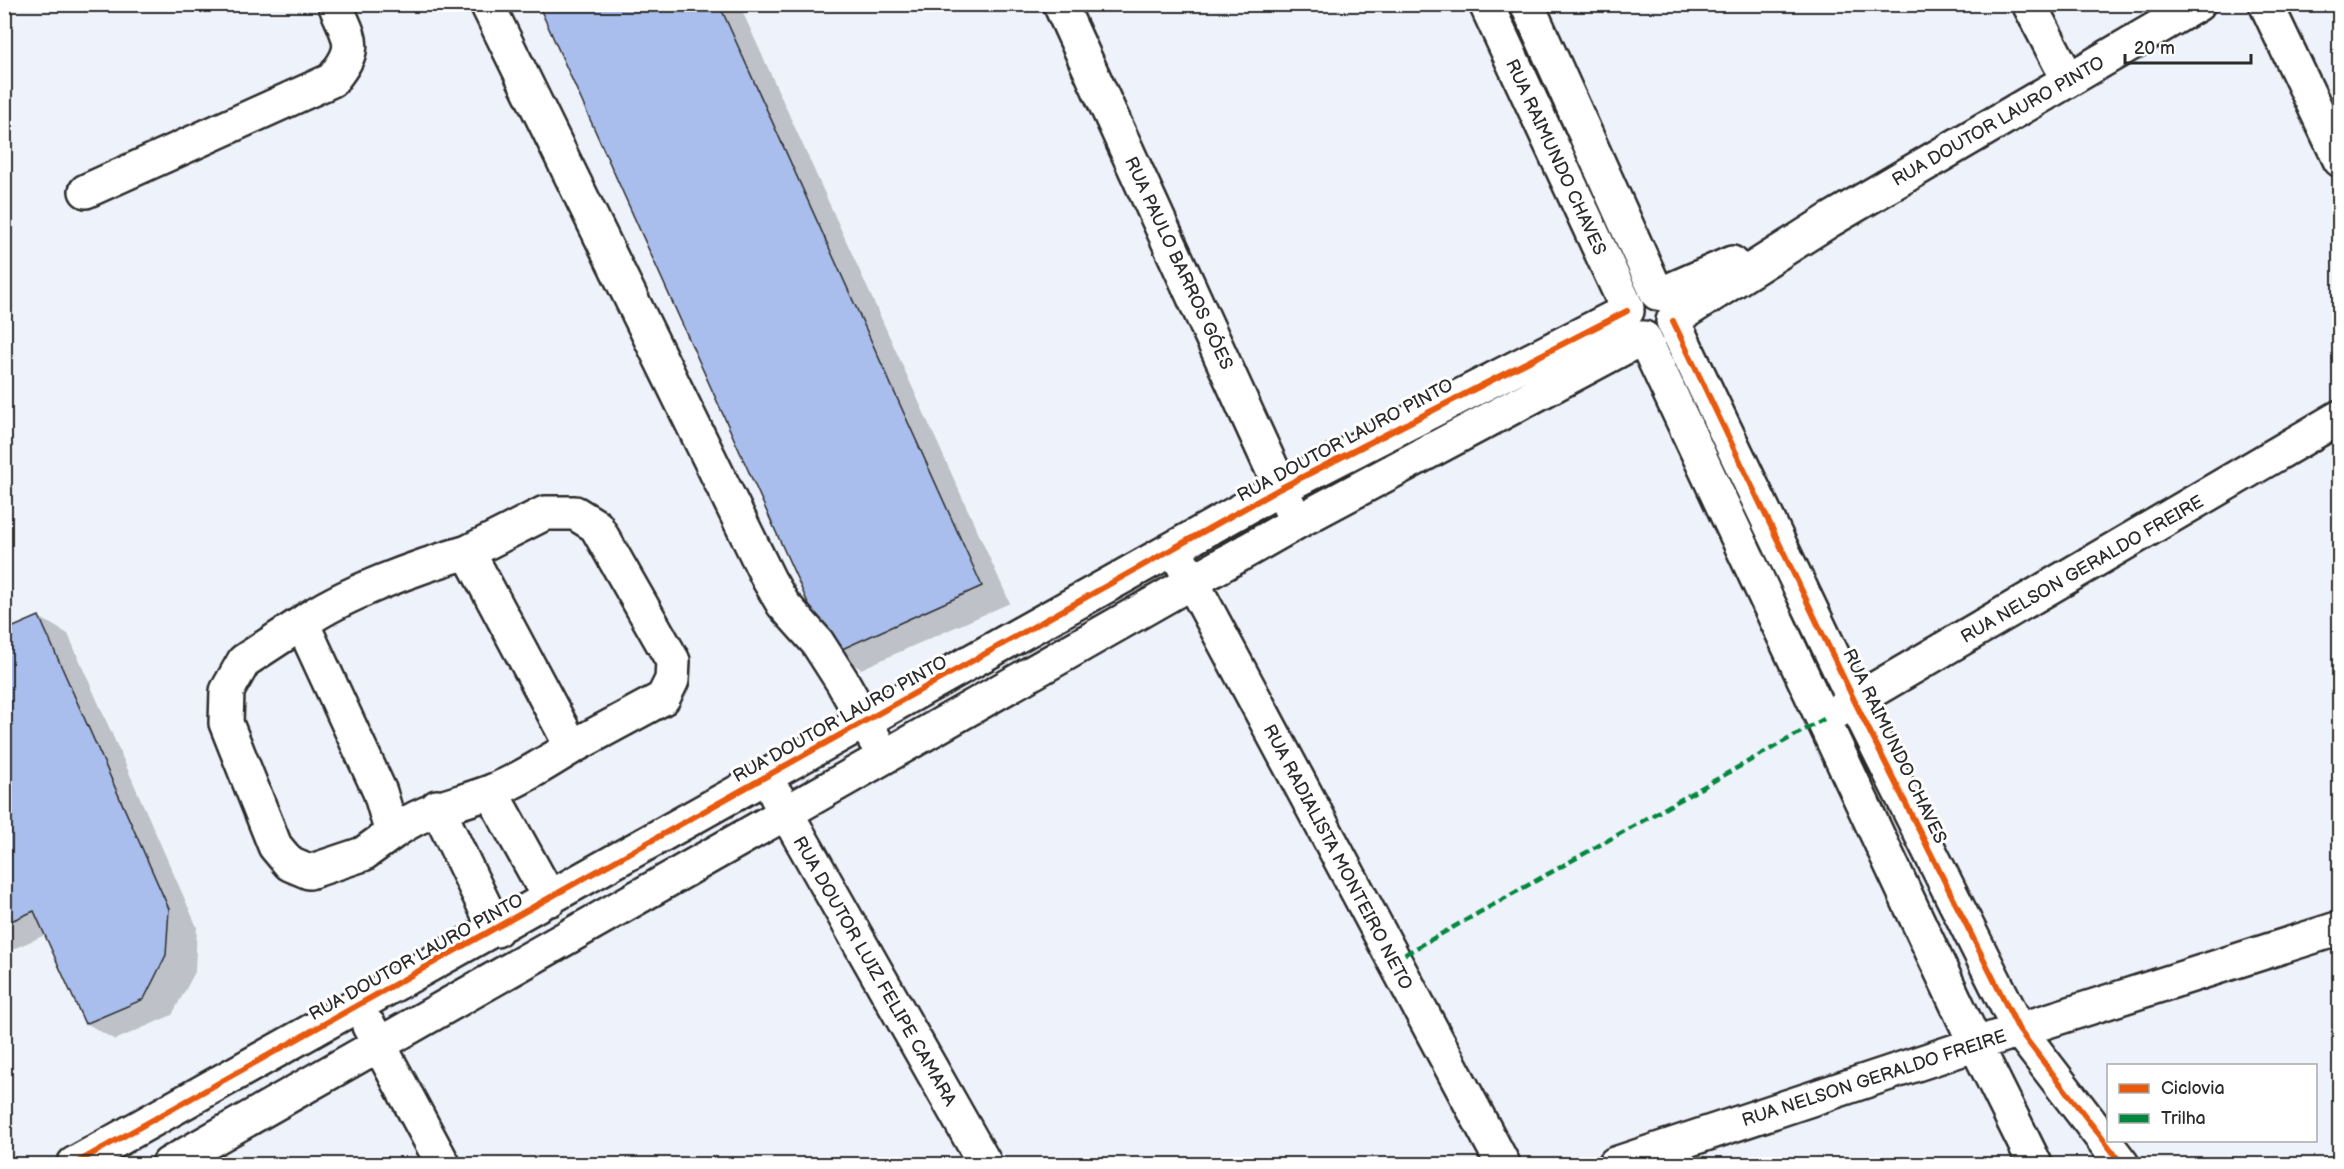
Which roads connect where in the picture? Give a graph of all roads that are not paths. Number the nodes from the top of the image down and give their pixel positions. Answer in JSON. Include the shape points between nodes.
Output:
{"nodes":[{"id":1,"x":335,"y":4,"type":"edge"},
{"id":2,"x":487,"y":4,"type":"edge"},
{"id":3,"x":1060,"y":4,"type":"edge"},
{"id":4,"x":1486,"y":4,"type":"edge"},
{"id":5,"x":1527,"y":4,"type":"edge"},
{"id":6,"x":2029,"y":4,"type":"edge"},
{"id":7,"x":2198,"y":4,"type":"edge"},
{"id":8,"x":2266,"y":4,"type":"edge"},
{"id":9,"x":2068,"y":79,"type":"junction"},
{"id":10,"x":2340,"y":160,"type":"edge"},
{"id":11,"x":86,"y":191,"type":"dead end"},
{"id":12,"x":1666,"y":307,"type":"junction"},
{"id":13,"x":1635,"y":324,"type":"junction"},
{"id":14,"x":2340,"y":417,"type":"edge"},
{"id":15,"x":1281,"y":488,"type":"junction"},
{"id":16,"x":1297,"y":522,"type":"junction"},
{"id":17,"x":1174,"y":549,"type":"junction"},
{"id":18,"x":468,"y":552,"type":"junction"},
{"id":19,"x":1192,"y":582,"type":"junction"},
{"id":20,"x":1089,"y":597,"type":"junction"},
{"id":21,"x":302,"y":623,"type":"junction"},
{"id":22,"x":1108,"y":629,"type":"junction"},
{"id":23,"x":1856,"y":702,"type":"junction"},
{"id":24,"x":1824,"y":719,"type":"junction"},
{"id":25,"x":864,"y":723,"type":"junction"},
{"id":26,"x":572,"y":747,"type":"junction"},
{"id":27,"x":885,"y":757,"type":"junction"},
{"id":28,"x":766,"y":778,"type":"junction"},
{"id":29,"x":491,"y":792,"type":"junction"},
{"id":30,"x":437,"y":807,"type":"junction"},
{"id":31,"x":786,"y":814,"type":"junction"},
{"id":32,"x":392,"y":833,"type":"junction"},
{"id":33,"x":550,"y":899,"type":"junction"},
{"id":34,"x":2340,"y":928,"type":"edge"},
{"id":35,"x":496,"y":930,"type":"junction"},
{"id":36,"x":359,"y":1006,"type":"junction"},
{"id":37,"x":2019,"y":1030,"type":"junction"},
{"id":38,"x":379,"y":1045,"type":"junction"},
{"id":39,"x":1976,"y":1045,"type":"junction"},
{"id":40,"x":2107,"y":1141,"type":"edge"},
{"id":41,"x":2108,"y":1142,"type":"edge"},
{"id":42,"x":74,"y":1164,"type":"edge"},
{"id":43,"x":169,"y":1164,"type":"edge"},
{"id":44,"x":443,"y":1164,"type":"edge"},
{"id":45,"x":985,"y":1164,"type":"edge"},
{"id":46,"x":1503,"y":1164,"type":"edge"},
{"id":47,"x":1615,"y":1164,"type":"edge"},
{"id":48,"x":2035,"y":1164,"type":"edge"},
{"id":49,"x":2125,"y":1164,"type":"edge"}],
"edges":[{"from":1,"to":11,"type":"street","via":[[352,42],[347,61],[332,80]]},
{"from":2,"to":25,"type":"street","via":[[769,580],[783,604],[823,652]]},
{"from":3,"to":15,"type":"street","name":"RUA PAULO BARROS GÓES"},
{"from":4,"to":13,"type":"street","name":"RUA RAIMUNDO CHAVES"},
{"from":5,"to":12,"type":"street","name":"RUA RAIMUNDO CHAVES"},
{"from":6,"to":9,"type":"street"},
{"from":7,"to":9,"type":"street","name":"RUA DOUTOR LAURO PINTO"},
{"from":8,"to":10,"type":"street"},
{"from":9,"to":12,"type":"street","name":"RUA DOUTOR LAURO PINTO","via":[[1830,220]]},
{"from":12,"to":13,"type":"street","name":"RUA DOUTOR LAURO PINTO","via":[[1667,333],[1657,338]]},
{"from":12,"to":23,"type":"street","name":"RUA RAIMUNDO CHAVES"},
{"from":13,"to":15,"type":"street","name":"RUA DOUTOR LAURO PINTO"},
{"from":13,"to":16,"type":"street"},
{"from":13,"to":24,"type":"street","name":"RUA RAIMUNDO CHAVES"},
{"from":14,"to":23,"type":"street","name":"RUA NELSON GERALDO FREIRE"},
{"from":15,"to":16,"type":"street","name":"RUA PAULO BARROS GÓES"},
{"from":15,"to":17,"type":"street","name":"RUA DOUTOR LAURO PINTO"},
{"from":16,"to":19,"type":"street"},
{"from":17,"to":19,"type":"street","name":"RUA RADIALISTA MONTEIRO NETO"},
{"from":17,"to":20,"type":"street","name":"RUA DOUTOR LAURO PINTO"},
{"from":18,"to":21,"type":"street","via":[[322,608]]},
{"from":18,"to":26,"type":"street"},
{"from":18,"to":26,"type":"street","via":[[545,513],[574,513],[596,526],[673,661],[672,680],[663,698]]},
{"from":19,"to":22,"type":"street"},
{"from":19,"to":46,"type":"street","name":"RUA RADIALISTA MONTEIRO NETO"},
{"from":20,"to":22,"type":"street"},
{"from":20,"to":25,"type":"street","name":"RUA DOUTOR LAURO PINTO"},
{"from":21,"to":32,"type":"street","via":[[380,792]]},
{"from":21,"to":32,"type":"street","via":[[244,661],[227,691],[226,723],[276,846],[290,864],[309,872],[363,854]]},
{"from":22,"to":27,"type":"street"},
{"from":23,"to":24,"type":"street","name":"RUA NELSON GERALDO FREIRE"},
{"from":23,"to":37,"type":"street","name":"RUA RAIMUNDO CHAVES"},
{"from":24,"to":39,"type":"street","name":"RUA RAIMUNDO CHAVES"},
{"from":25,"to":27,"type":"street"},
{"from":25,"to":28,"type":"street","name":"RUA DOUTOR LAURO PINTO"},
{"from":26,"to":29,"type":"street"},
{"from":27,"to":31,"type":"street"},
{"from":28,"to":31,"type":"street","name":"RUA DOUTOR LUIZ FELIPE CAMARA"},
{"from":28,"to":33,"type":"street","name":"RUA DOUTOR LAURO PINTO"},
{"from":29,"to":30,"type":"street"},
{"from":29,"to":33,"type":"street"},
{"from":30,"to":32,"type":"street"},
{"from":30,"to":35,"type":"street"},
{"from":31,"to":38,"type":"street"},
{"from":31,"to":45,"type":"street","name":"RUA DOUTOR LUIZ FELIPE CAMARA"},
{"from":33,"to":35,"type":"street","name":"RUA DOUTOR LAURO PINTO"},
{"from":34,"to":37,"type":"street","name":"RUA NELSON GERALDO FREIRE"},
{"from":35,"to":36,"type":"street","name":"RUA DOUTOR LAURO PINTO"},
{"from":36,"to":38,"type":"street"},
{"from":36,"to":42,"type":"street","name":"RUA DOUTOR LAURO PINTO"},
{"from":37,"to":39,"type":"street","name":"RUA NELSON GERALDO FREIRE"},
{"from":37,"to":40,"type":"street","name":"RUA RAIMUNDO CHAVES"},
{"from":38,"to":43,"type":"street"},
{"from":38,"to":44,"type":"street"},
{"from":39,"to":47,"type":"street","name":"RUA NELSON GERALDO FREIRE"},
{"from":39,"to":48,"type":"street","name":"RUA RAIMUNDO CHAVES"},
{"from":41,"to":49,"type":"street","name":"RUA RAIMUNDO CHAVES"}]}
